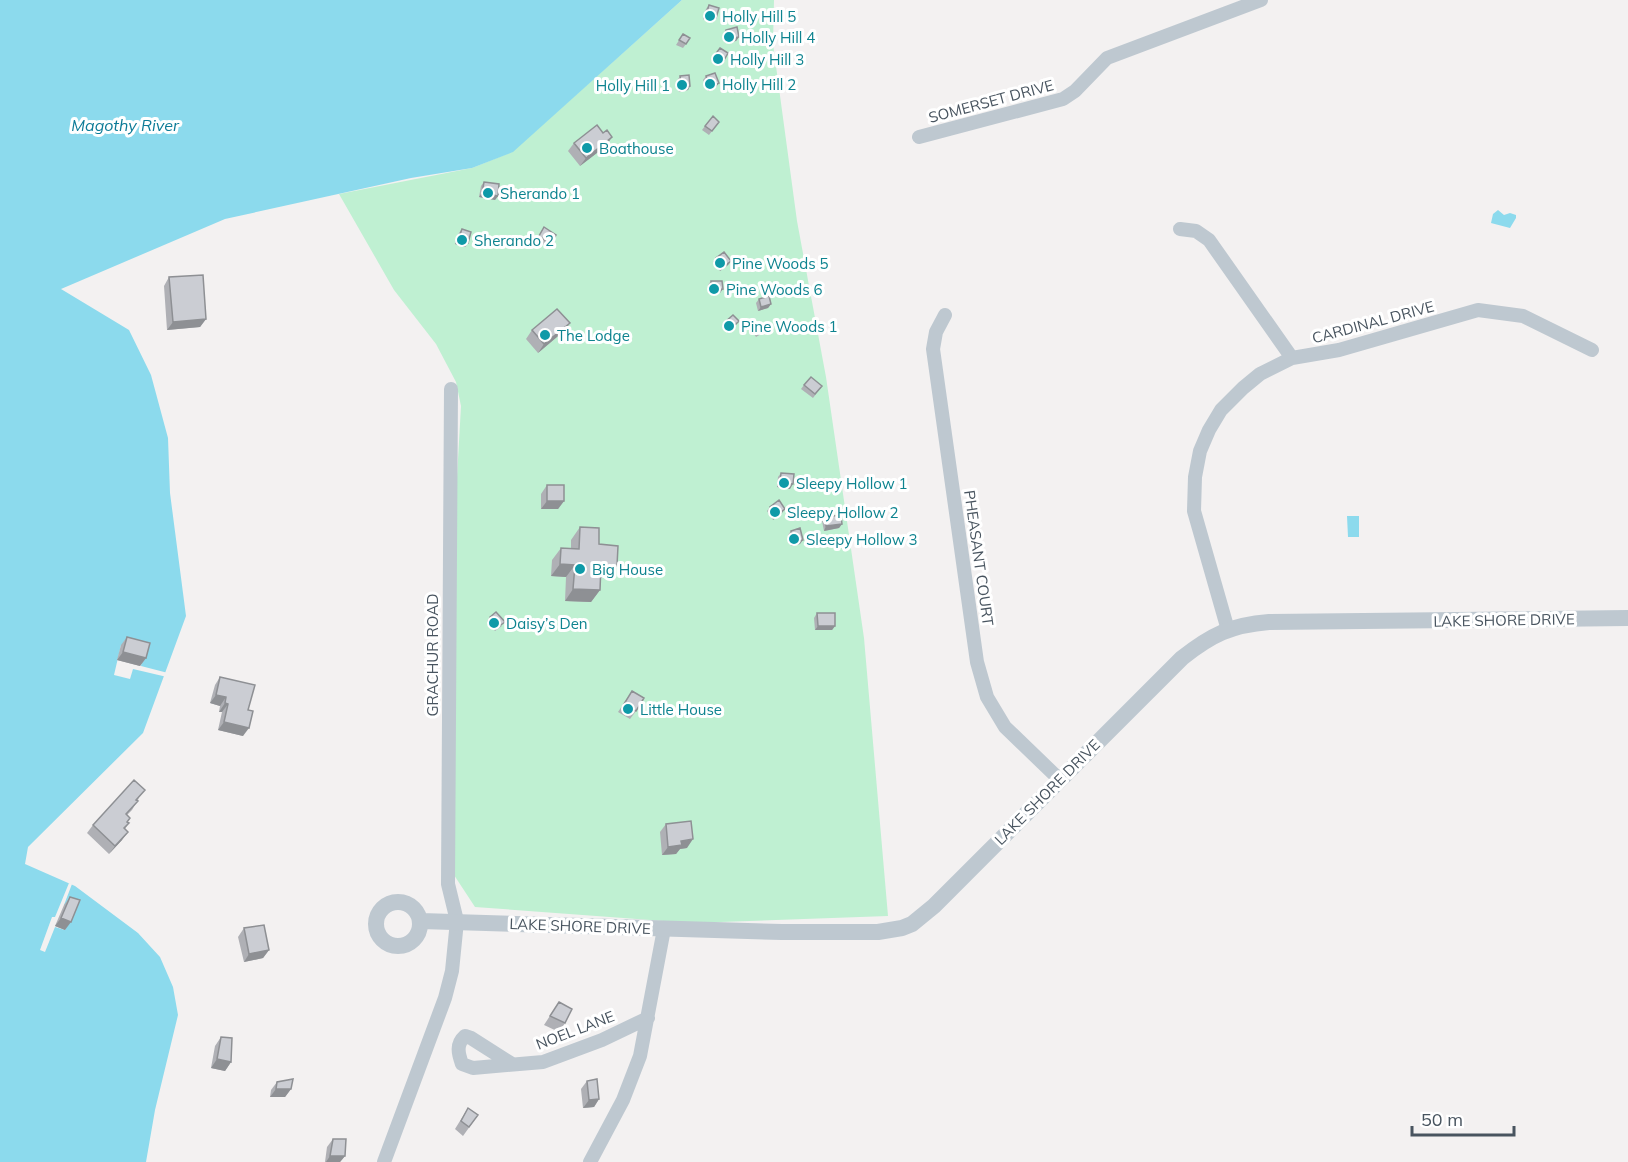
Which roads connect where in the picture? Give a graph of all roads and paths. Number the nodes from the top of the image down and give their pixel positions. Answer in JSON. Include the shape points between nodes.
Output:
{"nodes":[{"id":1,"x":1261,"y":0,"type":"edge"},
{"id":2,"x":919,"y":137,"type":"dead end"},
{"id":3,"x":1180,"y":229,"type":"dead end"},
{"id":4,"x":945,"y":315,"type":"dead end"},
{"id":5,"x":1592,"y":350,"type":"dead end"},
{"id":6,"x":1292,"y":358,"type":"junction"},
{"id":7,"x":451,"y":389,"type":"dead end"},
{"id":8,"x":1628,"y":618,"type":"edge"},
{"id":9,"x":1228,"y":630,"type":"junction"},
{"id":10,"x":1059,"y":779,"type":"junction"},
{"id":11,"x":421,"y":921,"type":"dead end"},
{"id":12,"x":457,"y":921,"type":"junction"},
{"id":13,"x":664,"y":929,"type":"junction"},
{"id":14,"x":648,"y":1018,"type":"junction"},
{"id":15,"x":512,"y":1064,"type":"dead end"},
{"id":16,"x":384,"y":1162,"type":"edge"},
{"id":17,"x":590,"y":1162,"type":"edge"}],
"edges":[{"from":1,"to":2,"type":"street","name":"SOMERSET DRIVE","via":[[1107,58],[1076,91],[1062,99]]},
{"from":3,"to":6,"type":"street","via":[[1196,231],[1209,240]]},
{"from":4,"to":10,"type":"street","name":"PHEASANT COURT","via":[[933,349],[977,662],[987,697],[1005,727]]},
{"from":5,"to":6,"type":"street","name":"CARDINAL DRIVE","via":[[1523,316],[1478,310],[1339,350]]},
{"from":6,"to":9,"type":"street","name":"CARDINAL DRIVE","via":[[1260,374],[1221,410],[1200,451],[1194,511]]},
{"from":7,"to":12,"type":"street","name":"GRACHUR ROAD","via":[[448,884]]},
{"from":8,"to":9,"type":"street","name":"LAKE SHORE DRIVE","via":[[1269,622]]},
{"from":9,"to":10,"type":"street","name":"LAKE SHORE DRIVE","via":[[1182,658]]},
{"from":10,"to":13,"type":"street","name":"LAKE SHORE DRIVE","via":[[934,906],[902,928],[878,932]]},
{"from":11,"to":12,"type":"street","name":"LAKE SHORE DRIVE"},
{"from":12,"to":13,"type":"street","name":"LAKE SHORE DRIVE"},
{"from":12,"to":16,"type":"street","via":[[446,998]]},
{"from":13,"to":14,"type":"street"},
{"from":14,"to":15,"type":"street","name":"NOEL LANE","via":[[543,1062]]},
{"from":14,"to":17,"type":"street","via":[[640,1056],[623,1100]]}]}
